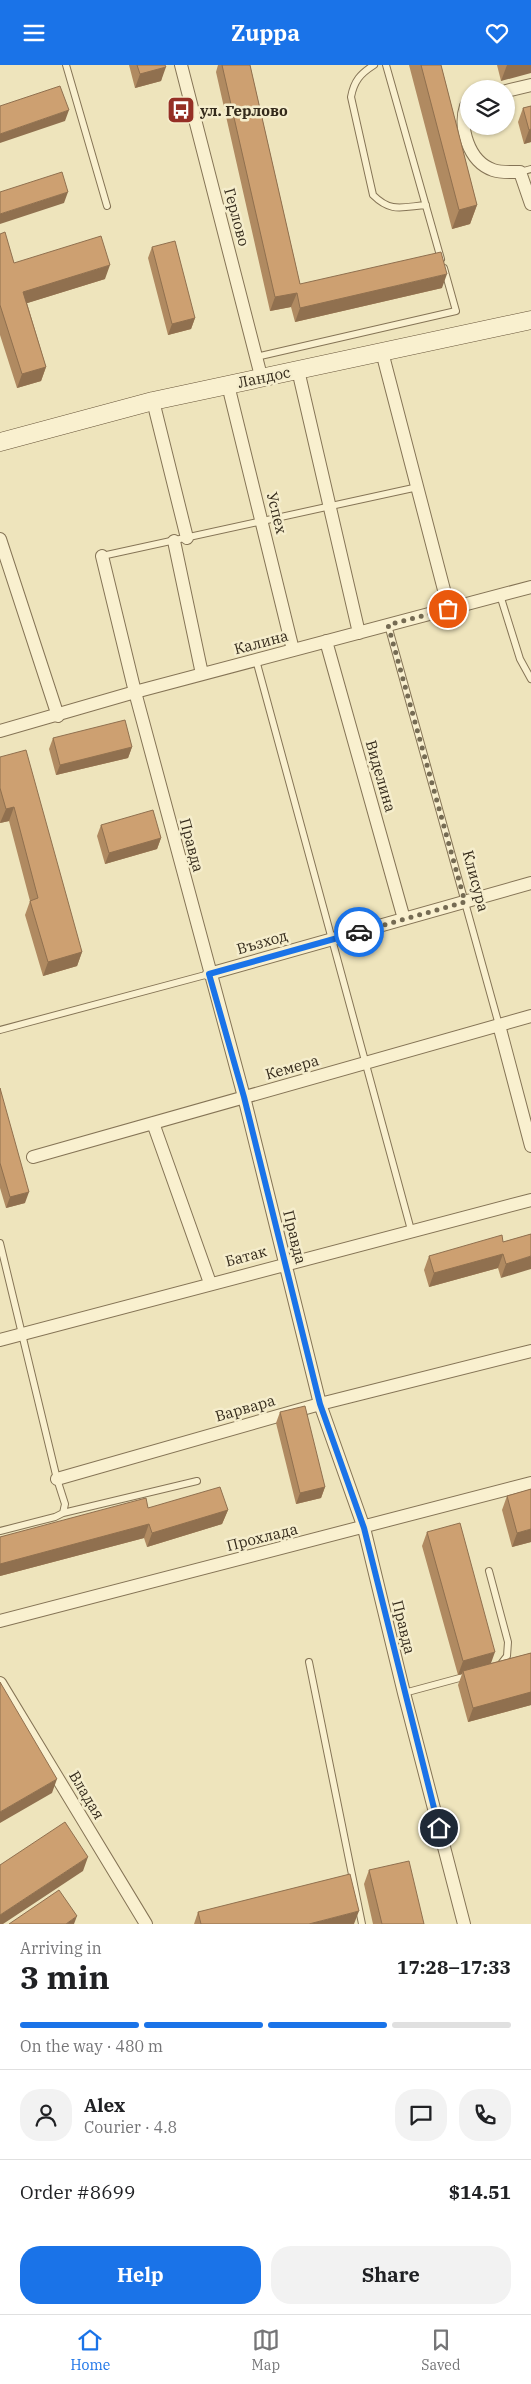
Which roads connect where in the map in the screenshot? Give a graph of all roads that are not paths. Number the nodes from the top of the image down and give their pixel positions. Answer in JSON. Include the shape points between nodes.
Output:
{"nodes":[{"id":1,"x":66,"y":65,"type":"edge"},
{"id":2,"x":181,"y":65,"type":"edge"},
{"id":3,"x":374,"y":65,"type":"edge"},
{"id":4,"x":386,"y":65,"type":"edge"},
{"id":5,"x":531,"y":85,"type":"edge"},
{"id":6,"x":515,"y":89,"type":"edge"},
{"id":7,"x":465,"y":135,"type":"edge"},
{"id":8,"x":526,"y":170,"type":"edge"},
{"id":9,"x":531,"y":204,"type":"edge"},
{"id":10,"x":426,"y":205,"type":"junction"},
{"id":11,"x":107,"y":206,"type":"dead end"},
{"id":12,"x":531,"y":320,"type":"edge"},
{"id":13,"x":382,"y":353,"type":"junction"},
{"id":14,"x":256,"y":357,"type":"junction"},
{"id":15,"x":298,"y":370,"type":"junction"},
{"id":16,"x":261,"y":377,"type":"junction"},
{"id":17,"x":228,"y":385,"type":"junction"},
{"id":18,"x":153,"y":401,"type":"junction"},
{"id":19,"x":0,"y":443,"type":"edge"},
{"id":20,"x":418,"y":487,"type":"junction"},
{"id":21,"x":330,"y":507,"type":"junction"},
{"id":22,"x":262,"y":522,"type":"junction"},
{"id":23,"x":187,"y":538,"type":"junction"},
{"id":24,"x":0,"y":539,"type":"edge"},
{"id":25,"x":174,"y":541,"type":"junction"},
{"id":26,"x":102,"y":556,"type":"joint"},
{"id":27,"x":531,"y":587,"type":"edge"},
{"id":28,"x":500,"y":595,"type":"junction"},
{"id":29,"x":448,"y":609,"type":"junction"},
{"id":30,"x":388,"y":625,"type":"junction"},
{"id":31,"x":359,"y":633,"type":"junction"},
{"id":32,"x":326,"y":641,"type":"junction"},
{"id":33,"x":293,"y":650,"type":"junction"},
{"id":34,"x":256,"y":660,"type":"junction"},
{"id":35,"x":202,"y":674,"type":"junction"},
{"id":36,"x":531,"y":679,"type":"edge"},
{"id":37,"x":135,"y":692,"type":"junction"},
{"id":38,"x":58,"y":716,"type":"junction"},
{"id":39,"x":0,"y":731,"type":"edge"},
{"id":40,"x":531,"y":883,"type":"edge"},
{"id":41,"x":465,"y":902,"type":"junction"},
{"id":42,"x":404,"y":919,"type":"junction"},
{"id":43,"x":331,"y":940,"type":"junction"},
{"id":44,"x":209,"y":974,"type":"junction"},
{"id":45,"x":531,"y":1016,"type":"edge"},
{"id":46,"x":499,"y":1025,"type":"junction"},
{"id":47,"x":0,"y":1030,"type":"edge"},
{"id":48,"x":367,"y":1063,"type":"junction"},
{"id":49,"x":244,"y":1097,"type":"junction"},
{"id":50,"x":153,"y":1123,"type":"junction"},
{"id":51,"x":531,"y":1146,"type":"edge"},
{"id":52,"x":33,"y":1157,"type":"dead end"},
{"id":53,"x":531,"y":1199,"type":"edge"},
{"id":54,"x":411,"y":1230,"type":"junction"},
{"id":55,"x":0,"y":1243,"type":"edge"},
{"id":56,"x":284,"y":1263,"type":"junction"},
{"id":57,"x":210,"y":1283,"type":"junction"},
{"id":58,"x":22,"y":1334,"type":"junction"},
{"id":59,"x":0,"y":1339,"type":"edge"},
{"id":60,"x":531,"y":1351,"type":"edge"},
{"id":61,"x":320,"y":1404,"type":"junction"},
{"id":62,"x":57,"y":1479,"type":"junction"},
{"id":63,"x":197,"y":1481,"type":"dead end"},
{"id":64,"x":531,"y":1483,"type":"edge"},
{"id":65,"x":63,"y":1513,"type":"junction"},
{"id":66,"x":364,"y":1528,"type":"junction"},
{"id":67,"x":0,"y":1531,"type":"edge"},
{"id":68,"x":489,"y":1571,"type":"dead end"},
{"id":69,"x":0,"y":1621,"type":"edge"},
{"id":70,"x":309,"y":1662,"type":"dead end"},
{"id":71,"x":490,"y":1669,"type":"edge"},
{"id":72,"x":471,"y":1675,"type":"edge"},
{"id":73,"x":0,"y":1683,"type":"edge"},
{"id":74,"x":404,"y":1693,"type":"junction"},
{"id":75,"x":146,"y":1924,"type":"edge"},
{"id":76,"x":362,"y":1924,"type":"edge"},
{"id":77,"x":464,"y":1924,"type":"edge"}],
"edges":[{"from":1,"to":11,"type":"lane"},
{"from":2,"to":14,"type":"street","name":"Герлово"},
{"from":3,"to":10,"type":"lane","via":[[354,83],[351,97],[374,195],[391,209]]},
{"from":4,"to":10,"type":"lane"},
{"from":5,"to":6,"type":"street"},
{"from":7,"to":8,"type":"street","via":[[478,159],[492,169]]},
{"from":8,"to":9,"type":"street"},
{"from":10,"to":14,"type":"lane","via":[[456,311]]},
{"from":12,"to":13,"type":"street","name":"Ландос"},
{"from":13,"to":15,"type":"street","name":"Ландос"},
{"from":13,"to":20,"type":"street"},
{"from":14,"to":16,"type":"street","name":"Герлово"},
{"from":15,"to":16,"type":"street","name":"Ландос"},
{"from":15,"to":21,"type":"street"},
{"from":16,"to":17,"type":"street","name":"Ландос"},
{"from":17,"to":18,"type":"street","name":"Ландос"},
{"from":17,"to":22,"type":"street","name":"Успех"},
{"from":18,"to":19,"type":"street","name":"Ландос"},
{"from":18,"to":23,"type":"street"},
{"from":20,"to":21,"type":"lane"},
{"from":20,"to":29,"type":"street"},
{"from":21,"to":22,"type":"lane"},
{"from":21,"to":31,"type":"street"},
{"from":22,"to":23,"type":"lane"},
{"from":22,"to":33,"type":"street","name":"Успех"},
{"from":23,"to":25,"type":"lane"},
{"from":24,"to":38,"type":"street"},
{"from":25,"to":26,"type":"lane"},
{"from":25,"to":35,"type":"street"},
{"from":26,"to":37,"type":"street","name":"Правда"},
{"from":27,"to":28,"type":"street","name":"Калина"},
{"from":28,"to":29,"type":"street","name":"Калина"},
{"from":28,"to":36,"type":"lane","via":[[520,659]]},
{"from":29,"to":30,"type":"street","name":"Калина"},
{"from":30,"to":31,"type":"street","name":"Калина"},
{"from":30,"to":41,"type":"lane","name":"Клисура"},
{"from":31,"to":32,"type":"street","name":"Калина"},
{"from":32,"to":33,"type":"street","name":"Калина"},
{"from":32,"to":42,"type":"street","name":"Виделина"},
{"from":33,"to":34,"type":"street","name":"Калина"},
{"from":34,"to":35,"type":"street","name":"Калина"},
{"from":34,"to":43,"type":"lane"},
{"from":35,"to":37,"type":"street","name":"Калина"},
{"from":37,"to":38,"type":"street","name":"Калина"},
{"from":37,"to":44,"type":"street","name":"Правда"},
{"from":38,"to":39,"type":"street","name":"Калина"},
{"from":40,"to":41,"type":"street","name":"Възход"},
{"from":41,"to":42,"type":"street","name":"Възход"},
{"from":41,"to":46,"type":"lane","name":"Клисура"},
{"from":42,"to":43,"type":"street","name":"Възход"},
{"from":43,"to":44,"type":"street","name":"Възход"},
{"from":43,"to":48,"type":"lane"},
{"from":44,"to":47,"type":"lane","name":"Възход"},
{"from":44,"to":49,"type":"street","name":"Правда"},
{"from":45,"to":46,"type":"street","name":"Кемера"},
{"from":46,"to":48,"type":"street","name":"Кемера"},
{"from":46,"to":51,"type":"street","name":"Клисура"},
{"from":48,"to":49,"type":"street","name":"Кемера"},
{"from":48,"to":54,"type":"lane"},
{"from":49,"to":50,"type":"street","name":"Кемера"},
{"from":49,"to":56,"type":"street","name":"Правда"},
{"from":50,"to":52,"type":"street","name":"Кемера"},
{"from":50,"to":57,"type":"street"},
{"from":53,"to":54,"type":"street","name":"Батак"},
{"from":54,"to":56,"type":"street","name":"Батак"},
{"from":55,"to":58,"type":"lane"},
{"from":56,"to":57,"type":"street","name":"Батак"},
{"from":56,"to":61,"type":"street","name":"Правда"},
{"from":57,"to":58,"type":"street","name":"Батак"},
{"from":58,"to":59,"type":"street","name":"Батак"},
{"from":58,"to":62,"type":"lane"},
{"from":60,"to":61,"type":"street","name":"Варвара"},
{"from":61,"to":62,"type":"street","name":"Варвара"},
{"from":61,"to":66,"type":"street","name":"Правда"},
{"from":62,"to":65,"type":"lane","via":[[65,1504]]},
{"from":63,"to":65,"type":"lane"},
{"from":64,"to":66,"type":"street","name":"Прохлада"},
{"from":65,"to":67,"type":"lane"},
{"from":66,"to":69,"type":"street","name":"Прохлада"},
{"from":66,"to":74,"type":"street","name":"Правда"},
{"from":68,"to":71,"type":"lane","via":[[508,1642],[507,1656],[499,1667]]},
{"from":70,"to":76,"type":"lane"},
{"from":72,"to":74,"type":"lane"},
{"from":73,"to":75,"type":"street","name":"Владая"},
{"from":74,"to":77,"type":"street","name":"Правда"}]}
